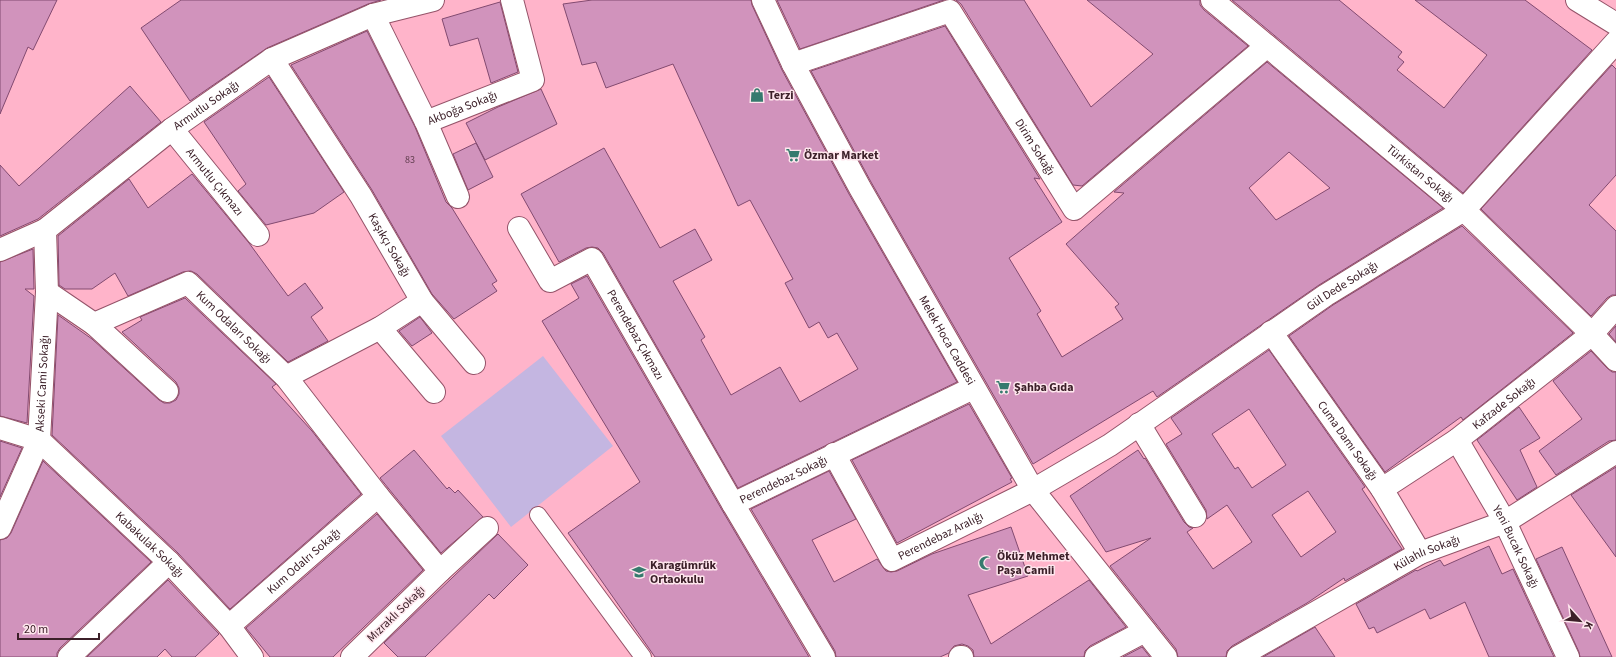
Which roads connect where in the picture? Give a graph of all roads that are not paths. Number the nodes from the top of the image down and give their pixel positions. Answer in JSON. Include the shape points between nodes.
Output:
{"nodes":[{"id":1,"x":433,"y":0,"type":"edge"},
{"id":2,"x":512,"y":0,"type":"edge"},
{"id":3,"x":763,"y":0,"type":"edge"},
{"id":4,"x":1212,"y":0,"type":"edge"},
{"id":5,"x":1578,"y":0,"type":"edge"},
{"id":6,"x":373,"y":15,"type":"junction"},
{"id":7,"x":1616,"y":24,"type":"edge"},
{"id":8,"x":1616,"y":42,"type":"edge"},
{"id":9,"x":1267,"y":46,"type":"junction"},
{"id":10,"x":272,"y":60,"type":"junction"},
{"id":11,"x":793,"y":64,"type":"junction"},
{"id":12,"x":426,"y":122,"type":"junction"},
{"id":13,"x":172,"y":129,"type":"junction"},
{"id":14,"x":458,"y":197,"type":"dead end"},
{"id":15,"x":1464,"y":210,"type":"junction"},
{"id":16,"x":520,"y":228,"type":"dead end"},
{"id":17,"x":45,"y":230,"type":"junction"},
{"id":18,"x":258,"y":235,"type":"dead end"},
{"id":19,"x":0,"y":250,"type":"edge"},
{"id":20,"x":47,"y":292,"type":"junction"},
{"id":21,"x":422,"y":301,"type":"junction"},
{"id":22,"x":1616,"y":307,"type":"edge"},
{"id":23,"x":94,"y":324,"type":"junction"},
{"id":24,"x":380,"y":328,"type":"junction"},
{"id":25,"x":1271,"y":332,"type":"junction"},
{"id":26,"x":1592,"y":334,"type":"junction"},
{"id":27,"x":1616,"y":360,"type":"edge"},
{"id":28,"x":474,"y":363,"type":"dead end"},
{"id":29,"x":286,"y":376,"type":"junction"},
{"id":30,"x":973,"y":388,"type":"junction"},
{"id":31,"x":167,"y":391,"type":"dead end"},
{"id":32,"x":434,"y":392,"type":"dead end"},
{"id":33,"x":1139,"y":424,"type":"junction"},
{"id":34,"x":0,"y":428,"type":"edge"},
{"id":35,"x":39,"y":440,"type":"junction"},
{"id":36,"x":1457,"y":440,"type":"junction"},
{"id":37,"x":1616,"y":452,"type":"edge"},
{"id":38,"x":834,"y":454,"type":"junction"},
{"id":39,"x":1382,"y":489,"type":"junction"},
{"id":40,"x":1033,"y":490,"type":"junction"},
{"id":41,"x":378,"y":496,"type":"junction"},
{"id":42,"x":733,"y":504,"type":"junction"},
{"id":43,"x":538,"y":515,"type":"dead end"},
{"id":44,"x":1195,"y":516,"type":"dead end"},
{"id":45,"x":1505,"y":522,"type":"junction"},
{"id":46,"x":0,"y":528,"type":"edge"},
{"id":47,"x":487,"y":528,"type":"dead end"},
{"id":48,"x":1420,"y":553,"type":"junction"},
{"id":49,"x":169,"y":562,"type":"junction"},
{"id":50,"x":440,"y":571,"type":"junction"},
{"id":51,"x":229,"y":626,"type":"junction"},
{"id":52,"x":1145,"y":631,"type":"junction"},
{"id":53,"x":69,"y":657,"type":"edge"},
{"id":54,"x":252,"y":657,"type":"edge"},
{"id":55,"x":352,"y":657,"type":"edge"},
{"id":56,"x":643,"y":657,"type":"edge"},
{"id":57,"x":824,"y":657,"type":"edge"},
{"id":58,"x":1096,"y":657,"type":"edge"},
{"id":59,"x":1166,"y":657,"type":"edge"},
{"id":60,"x":1238,"y":657,"type":"edge"},
{"id":61,"x":1568,"y":657,"type":"edge"}],
"edges":[{"from":1,"to":6,"type":"street","name":"Armutlu Sokağı"},
{"from":2,"to":12,"type":"street","name":"Akboğa Sokağı","via":[[533,80]]},
{"from":3,"to":11,"type":"street","name":"Melek Hoca Caddesi"},
{"from":4,"to":9,"type":"street","name":"Türkistan Sokağı"},
{"from":5,"to":7,"type":"street"},
{"from":6,"to":10,"type":"street","name":"Armutlu Sokağı"},
{"from":6,"to":12,"type":"street","name":"Akboğa Sokağı"},
{"from":8,"to":15,"type":"street","name":"Gül Dede Sokağı"},
{"from":9,"to":11,"type":"street","name":"Dirim Sokağı","via":[[1074,209],[950,11]]},
{"from":9,"to":15,"type":"street","name":"Türkistan Sokağı"},
{"from":10,"to":13,"type":"street","name":"Armutlu Sokağı"},
{"from":10,"to":21,"type":"street","name":"Kaşıkçı Sokağı","via":[[361,196]]},
{"from":11,"to":30,"type":"street","name":"Melek Hoca Caddesi"},
{"from":12,"to":14,"type":"street"},
{"from":13,"to":17,"type":"street","name":"Armutlu Sokağı"},
{"from":13,"to":18,"type":"street","name":"Armutlu Çıkmazı"},
{"from":15,"to":25,"type":"street","name":"Gül Dede Sokağı"},
{"from":15,"to":26,"type":"street","name":"Türkistan Sokağı"},
{"from":16,"to":42,"type":"street","name":"Perendebaz Çıkmazı","via":[[550,281],[592,259]]},
{"from":17,"to":19,"type":"street","name":"Armutlu Sokağı"},
{"from":17,"to":20,"type":"street","name":"Akseki Cami Sokağı"},
{"from":20,"to":23,"type":"street"},
{"from":20,"to":35,"type":"street","name":"Akseki Cami Sokağı"},
{"from":21,"to":24,"type":"street"},
{"from":21,"to":28,"type":"street","name":"Kaşıkçı Sokağı"},
{"from":22,"to":26,"type":"street","name":"Kafzade Sokağı"},
{"from":23,"to":29,"type":"street","name":"Kum Odaları Sokağı","via":[[188,283]]},
{"from":23,"to":31,"type":"street"},
{"from":24,"to":29,"type":"street"},
{"from":24,"to":32,"type":"street"},
{"from":25,"to":33,"type":"street","name":"Gül Dede Sokağı"},
{"from":25,"to":39,"type":"street","name":"Cuma Damı Sokağı"},
{"from":26,"to":27,"type":"street","name":"Türkistan Sokağı"},
{"from":26,"to":36,"type":"street","name":"Kafzade Sokağı"},
{"from":29,"to":41,"type":"street","name":"Kum Odaları Sokağı"},
{"from":30,"to":38,"type":"street","name":"Perendebaz Sokağı"},
{"from":30,"to":40,"type":"street","name":"Melek Hoca Caddesi"},
{"from":33,"to":40,"type":"street","name":"Gül Dede Sokağı"},
{"from":33,"to":44,"type":"street"},
{"from":34,"to":35,"type":"street"},
{"from":35,"to":46,"type":"street","name":"Akseki Cami Sokağı"},
{"from":35,"to":49,"type":"street","name":"Kabakulak Sokağı"},
{"from":36,"to":39,"type":"street","name":"Kafzade Sokağı"},
{"from":36,"to":45,"type":"street","name":"Yeni Bucak Sokağı"},
{"from":37,"to":45,"type":"street","name":"Külahlı Sokağı"},
{"from":38,"to":40,"type":"street","name":"Perendebaz Aralığı","via":[[892,560]]},
{"from":38,"to":42,"type":"street","name":"Perendebaz Sokağı"},
{"from":39,"to":48,"type":"street","name":"Cuma Damı Sokağı"},
{"from":40,"to":52,"type":"street","name":"Melek Hoca Caddesi"},
{"from":41,"to":50,"type":"street"},
{"from":41,"to":51,"type":"street","name":"Kum Odalrı Sokağı"},
{"from":42,"to":57,"type":"street","name":"Perendebaz Sokağı"},
{"from":43,"to":56,"type":"lane"},
{"from":45,"to":48,"type":"street","name":"Külahlı Sokağı"},
{"from":45,"to":61,"type":"street","name":"Yeni Bucak Sokağı"},
{"from":47,"to":50,"type":"street","name":"Mızraklı Sokağı"},
{"from":48,"to":60,"type":"street","name":"Külahlı Sokağı"},
{"from":49,"to":51,"type":"street","name":"Kabakulak Sokağı"},
{"from":49,"to":53,"type":"street"},
{"from":50,"to":55,"type":"street","name":"Mızraklı Sokağı"},
{"from":51,"to":54,"type":"street","name":"Kabakulak Sokağı"},
{"from":52,"to":58,"type":"street"},
{"from":52,"to":59,"type":"street","name":"Melek Hoca Caddesi"}]}
